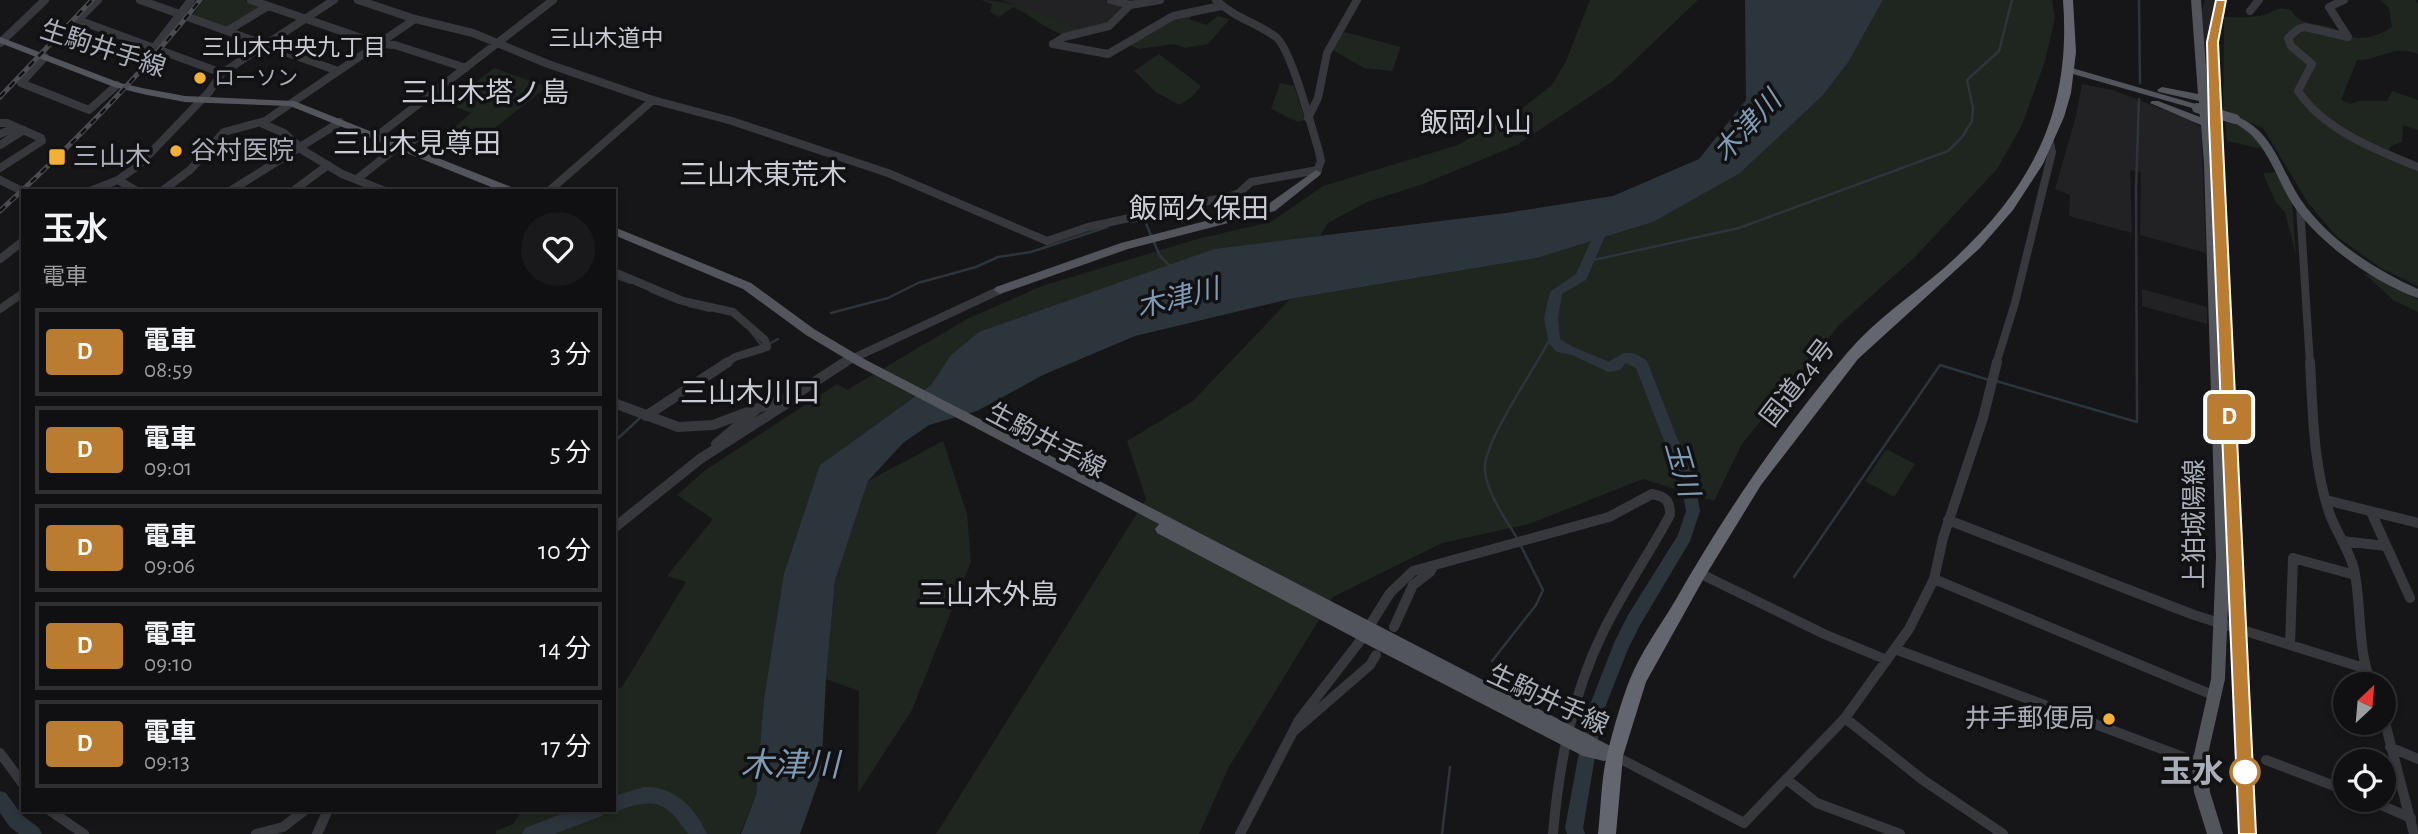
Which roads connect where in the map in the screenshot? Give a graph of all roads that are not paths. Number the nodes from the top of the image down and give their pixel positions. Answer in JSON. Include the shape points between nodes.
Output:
{"nodes":[{"id":1,"x":45,"y":0,"type":"edge"},
{"id":2,"x":98,"y":0,"type":"edge"},
{"id":3,"x":140,"y":0,"type":"edge"},
{"id":4,"x":191,"y":0,"type":"edge"},
{"id":5,"x":251,"y":0,"type":"edge"},
{"id":6,"x":334,"y":0,"type":"edge"},
{"id":7,"x":358,"y":0,"type":"edge"},
{"id":8,"x":553,"y":0,"type":"edge"},
{"id":9,"x":1111,"y":0,"type":"edge"},
{"id":10,"x":1160,"y":0,"type":"edge"},
{"id":11,"x":1357,"y":0,"type":"edge"},
{"id":12,"x":2068,"y":0,"type":"edge"},
{"id":13,"x":2196,"y":0,"type":"edge"},
{"id":14,"x":2259,"y":0,"type":"edge"},
{"id":15,"x":2344,"y":0,"type":"edge"},
{"id":16,"x":1217,"y":2,"type":"edge"},
{"id":17,"x":1130,"y":5,"type":"junction"},
{"id":18,"x":268,"y":6,"type":"junction"},
{"id":19,"x":2250,"y":11,"type":"dead end"},
{"id":20,"x":180,"y":14,"type":"junction"},
{"id":21,"x":306,"y":18,"type":"junction"},
{"id":22,"x":415,"y":19,"type":"junction"},
{"id":23,"x":227,"y":31,"type":"junction"},
{"id":24,"x":1,"y":41,"type":"edge"},
{"id":25,"x":379,"y":44,"type":"junction"},
{"id":26,"x":496,"y":44,"type":"junction"},
{"id":27,"x":266,"y":45,"type":"junction"},
{"id":28,"x":154,"y":48,"type":"junction"},
{"id":29,"x":45,"y":57,"type":"junction"},
{"id":30,"x":466,"y":68,"type":"junction"},
{"id":31,"x":2069,"y":70,"type":"junction"},
{"id":32,"x":338,"y":71,"type":"junction"},
{"id":33,"x":222,"y":73,"type":"junction"},
{"id":34,"x":2094,"y":76,"type":"junction"},
{"id":35,"x":117,"y":85,"type":"junction"},
{"id":36,"x":2206,"y":99,"type":"junction"},
{"id":37,"x":202,"y":100,"type":"junction"},
{"id":38,"x":653,"y":100,"type":"junction"},
{"id":39,"x":291,"y":103,"type":"junction"},
{"id":40,"x":1308,"y":118,"type":"junction"},
{"id":41,"x":340,"y":122,"type":"junction"},
{"id":42,"x":0,"y":123,"type":"edge"},
{"id":43,"x":2206,"y":123,"type":"junction"},
{"id":44,"x":261,"y":124,"type":"junction"},
{"id":45,"x":20,"y":129,"type":"junction"},
{"id":46,"x":0,"y":134,"type":"edge"},
{"id":47,"x":377,"y":136,"type":"junction"},
{"id":48,"x":2049,"y":138,"type":"junction"},
{"id":49,"x":439,"y":140,"type":"dead end"},
{"id":50,"x":0,"y":145,"type":"edge"},
{"id":51,"x":401,"y":146,"type":"junction"},
{"id":52,"x":299,"y":147,"type":"junction"},
{"id":53,"x":1,"y":161,"type":"edge"},
{"id":54,"x":328,"y":165,"type":"junction"},
{"id":55,"x":2418,"y":167,"type":"edge"},
{"id":56,"x":1317,"y":172,"type":"junction"},
{"id":57,"x":357,"y":179,"type":"junction"},
{"id":58,"x":0,"y":180,"type":"edge"},
{"id":59,"x":118,"y":180,"type":"junction"},
{"id":60,"x":16,"y":188,"type":"tunnel mouth"},
{"id":61,"x":95,"y":189,"type":"edge"},
{"id":62,"x":134,"y":189,"type":"edge"},
{"id":63,"x":165,"y":189,"type":"edge"},
{"id":64,"x":233,"y":189,"type":"edge"},
{"id":65,"x":296,"y":189,"type":"edge"},
{"id":66,"x":380,"y":189,"type":"edge"},
{"id":67,"x":507,"y":189,"type":"edge"},
{"id":68,"x":551,"y":189,"type":"edge"},
{"id":69,"x":2300,"y":206,"type":"junction"},
{"id":70,"x":616,"y":232,"type":"edge"},
{"id":71,"x":21,"y":242,"type":"edge"},
{"id":72,"x":11,"y":250,"type":"junction"},
{"id":73,"x":21,"y":254,"type":"edge"},
{"id":74,"x":0,"y":259,"type":"edge"},
{"id":75,"x":616,"y":273,"type":"edge"},
{"id":76,"x":1000,"y":290,"type":"joint"},
{"id":77,"x":21,"y":294,"type":"edge"},
{"id":78,"x":2418,"y":294,"type":"edge"},
{"id":79,"x":0,"y":309,"type":"edge"},
{"id":80,"x":853,"y":363,"type":"junction"},
{"id":81,"x":796,"y":394,"type":"junction"},
{"id":82,"x":616,"y":404,"type":"edge"},
{"id":83,"x":755,"y":410,"type":"junction"},
{"id":84,"x":646,"y":416,"type":"junction"},
{"id":85,"x":700,"y":459,"type":"junction"},
{"id":86,"x":2326,"y":500,"type":"junction"},
{"id":87,"x":2371,"y":512,"type":"junction"},
{"id":88,"x":1948,"y":520,"type":"junction"},
{"id":89,"x":2418,"y":523,"type":"edge"},
{"id":90,"x":616,"y":526,"type":"edge"},
{"id":91,"x":2342,"y":541,"type":"junction"},
{"id":92,"x":2386,"y":546,"type":"junction"},
{"id":93,"x":1433,"y":565,"type":"junction"},
{"id":94,"x":1699,"y":573,"type":"junction"},
{"id":95,"x":2355,"y":575,"type":"junction"},
{"id":96,"x":1934,"y":579,"type":"junction"},
{"id":97,"x":2410,"y":598,"type":"dead end"},
{"id":98,"x":1351,"y":624,"type":"joint"},
{"id":99,"x":2219,"y":624,"type":"junction"},
{"id":100,"x":1394,"y":627,"type":"dead end"},
{"id":101,"x":1366,"y":631,"type":"junction"},
{"id":102,"x":2290,"y":645,"type":"junction"},
{"id":103,"x":1895,"y":649,"type":"junction"},
{"id":104,"x":1376,"y":655,"type":"dead end"},
{"id":105,"x":1887,"y":660,"type":"junction"},
{"id":106,"x":2364,"y":668,"type":"junction"},
{"id":107,"x":2366,"y":672,"type":"edge"},
{"id":108,"x":2215,"y":696,"type":"junction"},
{"id":109,"x":1845,"y":718,"type":"junction"},
{"id":110,"x":1293,"y":731,"type":"junction"},
{"id":111,"x":2387,"y":735,"type":"edge"},
{"id":112,"x":1570,"y":736,"type":"junction"},
{"id":113,"x":2390,"y":747,"type":"junction"},
{"id":114,"x":0,"y":753,"type":"edge"},
{"id":115,"x":1615,"y":756,"type":"junction"},
{"id":116,"x":2418,"y":759,"type":"edge"},
{"id":117,"x":2266,"y":760,"type":"dead end"},
{"id":118,"x":2199,"y":763,"type":"junction"},
{"id":119,"x":1786,"y":779,"type":"junction"},
{"id":120,"x":21,"y":781,"type":"edge"},
{"id":121,"x":2333,"y":785,"type":"edge"},
{"id":122,"x":52,"y":812,"type":"edge"},
{"id":123,"x":302,"y":812,"type":"edge"},
{"id":124,"x":327,"y":812,"type":"edge"},
{"id":125,"x":2396,"y":812,"type":"edge"},
{"id":126,"x":2413,"y":819,"type":"edge"},
{"id":127,"x":1741,"y":828,"type":"edge"},
{"id":128,"x":84,"y":834,"type":"edge"},
{"id":129,"x":256,"y":834,"type":"edge"},
{"id":130,"x":317,"y":834,"type":"edge"},
{"id":131,"x":1240,"y":834,"type":"edge"},
{"id":132,"x":1553,"y":834,"type":"edge"},
{"id":133,"x":1607,"y":834,"type":"edge"},
{"id":134,"x":1900,"y":834,"type":"edge"},
{"id":135,"x":2003,"y":834,"type":"edge"},
{"id":136,"x":2215,"y":834,"type":"edge"},
{"id":137,"x":2414,"y":834,"type":"edge"}],
"edges":[{"from":1,"to":24,"type":"street"},
{"from":2,"to":28,"type":"street","via":[[79,20]]},
{"from":3,"to":20,"type":"street"},
{"from":4,"to":20,"type":"street"},
{"from":5,"to":18,"type":"street"},
{"from":6,"to":21,"type":"street"},
{"from":7,"to":22,"type":"street"},
{"from":8,"to":26,"type":"street"},
{"from":9,"to":17,"type":"street"},
{"from":10,"to":17,"type":"street"},
{"from":11,"to":40,"type":"street","via":[[1325,57],[1317,101]]},
{"from":12,"to":31,"type":"highway","name":"国道24号"},
{"from":13,"to":36,"type":"main road","name":"上狛城陽線"},
{"from":14,"to":19,"type":"street"},
{"from":15,"to":55,"type":"street","via":[[2329,6],[2348,37],[2305,27],[2288,38],[2312,64],[2298,91],[2365,145]]},
{"from":16,"to":17,"type":"street","via":[[1173,16],[1108,54],[1053,44],[1109,26]]},
{"from":16,"to":40,"type":"street","via":[[1283,44]]},
{"from":18,"to":21,"type":"street"},
{"from":18,"to":23,"type":"street"},
{"from":20,"to":23,"type":"street"},
{"from":20,"to":28,"type":"street"},
{"from":21,"to":25,"type":"street"},
{"from":21,"to":27,"type":"street"},
{"from":22,"to":25,"type":"street"},
{"from":22,"to":26,"type":"street","via":[[473,33]]},
{"from":23,"to":27,"type":"street"},
{"from":24,"to":29,"type":"main road","name":"生駒井手線"},
{"from":25,"to":30,"type":"street"},
{"from":25,"to":32,"type":"street"},
{"from":26,"to":30,"type":"street"},
{"from":26,"to":38,"type":"street"},
{"from":27,"to":32,"type":"street"},
{"from":27,"to":33,"type":"street"},
{"from":28,"to":33,"type":"street"},
{"from":29,"to":35,"type":"main road","name":"生駒井手線"},
{"from":29,"to":35,"type":"street","via":[[21,83],[89,110]]},
{"from":30,"to":47,"type":"street"},
{"from":31,"to":34,"type":"main road"},
{"from":31,"to":48,"type":"highway","name":"国道24号"},
{"from":32,"to":39,"type":"street"},
{"from":33,"to":37,"type":"street"},
{"from":34,"to":36,"type":"main road"},
{"from":34,"to":43,"type":"main road"},
{"from":34,"to":69,"type":"main road","bridge":true,"via":[[2235,119],[2259,134]]},
{"from":35,"to":37,"type":"main road","name":"生駒井手線"},
{"from":36,"to":43,"type":"main road","name":"上狛城陽線"},
{"from":37,"to":39,"type":"main road","name":"生駒井手線"},
{"from":37,"to":59,"type":"street","via":[[139,165]]},
{"from":38,"to":56,"type":"street","via":[[733,121],[888,173],[1046,241],[1088,227],[1231,196],[1251,182]]},
{"from":38,"to":68,"type":"street"},
{"from":39,"to":41,"type":"main road","name":"生駒井手線"},
{"from":39,"to":44,"type":"street"},
{"from":40,"to":56,"type":"street","via":[[1320,158]]},
{"from":41,"to":47,"type":"main road","name":"生駒井手線"},
{"from":41,"to":52,"type":"street"},
{"from":42,"to":45,"type":"street"},
{"from":43,"to":99,"type":"main road","name":"上狛城陽線","via":[[2223,556]]},
{"from":44,"to":52,"type":"street","via":[[284,133]]},
{"from":44,"to":63,"type":"street","via":[[224,132],[191,170]]},
{"from":45,"to":46,"type":"street"},
{"from":45,"to":50,"type":"street"},
{"from":45,"to":53,"type":"street","via":[[42,141],[20,156]]},
{"from":47,"to":51,"type":"main road","name":"生駒井手線"},
{"from":48,"to":88,"type":"street","via":[[2052,152],[2015,303],[1968,468]]},
{"from":48,"to":94,"type":"highway","name":"国道24号","via":[[2020,191],[1976,245],[1853,355],[1756,481]]},
{"from":49,"to":51,"type":"street","via":[[423,134]]},
{"from":51,"to":57,"type":"street"},
{"from":51,"to":67,"type":"main road","name":"生駒井手線"},
{"from":52,"to":54,"type":"street"},
{"from":52,"to":64,"type":"street"},
{"from":54,"to":57,"type":"street"},
{"from":54,"to":65,"type":"street"},
{"from":56,"to":76,"type":"main road","via":[[1271,208],[1125,246]]},
{"from":57,"to":66,"type":"street"},
{"from":58,"to":60,"type":"street"},
{"from":59,"to":61,"type":"street"},
{"from":59,"to":62,"type":"street"},
{"from":69,"to":78,"type":"main road","via":[[2353,256]]},
{"from":69,"to":86,"type":"street","via":[[2315,451]]},
{"from":70,"to":80,"type":"main road","name":"生駒井手線","via":[[747,286]]},
{"from":71,"to":72,"type":"street"},
{"from":72,"to":73,"type":"street"},
{"from":72,"to":74,"type":"street"},
{"from":75,"to":84,"type":"street","via":[[683,301],[733,312],[767,347],[735,357]]},
{"from":76,"to":80,"type":"street"},
{"from":77,"to":79,"type":"street"},
{"from":80,"to":81,"type":"street"},
{"from":80,"to":98,"type":"main road","name":"生駒井手線"},
{"from":81,"to":83,"type":"street"},
{"from":81,"to":85,"type":"street"},
{"from":82,"to":84,"type":"street"},
{"from":83,"to":84,"type":"street","via":[[693,428]]},
{"from":83,"to":85,"type":"street"},
{"from":85,"to":90,"type":"street"},
{"from":86,"to":87,"type":"street"},
{"from":86,"to":91,"type":"street"},
{"from":87,"to":89,"type":"street"},
{"from":87,"to":92,"type":"street"},
{"from":88,"to":96,"type":"street"},
{"from":88,"to":99,"type":"street"},
{"from":91,"to":92,"type":"street"},
{"from":91,"to":95,"type":"street"},
{"from":92,"to":97,"type":"street"},
{"from":93,"to":100,"type":"street","via":[[1413,585]]},
{"from":93,"to":101,"type":"street","via":[[1404,578]]},
{"from":93,"to":112,"type":"street","via":[[1609,517],[1652,494],[1667,499],[1670,515],[1604,631],[1582,682]]},
{"from":94,"to":105,"type":"street"},
{"from":94,"to":115,"type":"highway","name":"国道24号","via":[[1638,680]]},
{"from":95,"to":102,"type":"street","via":[[2293,558]]},
{"from":95,"to":106,"type":"street"},
{"from":96,"to":103,"type":"street"},
{"from":96,"to":108,"type":"street"},
{"from":98,"to":101,"type":"main road","name":"生駒井手線"},
{"from":99,"to":102,"type":"street"},
{"from":99,"to":108,"type":"main road","name":"上狛城陽線"},
{"from":101,"to":110,"type":"street"},
{"from":101,"to":112,"type":"main road","name":"生駒井手線"},
{"from":102,"to":106,"type":"street"},
{"from":103,"to":105,"type":"street"},
{"from":103,"to":118,"type":"street"},
{"from":104,"to":110,"type":"street"},
{"from":105,"to":109,"type":"street"},
{"from":106,"to":107,"type":"street"},
{"from":108,"to":118,"type":"main road","name":"上狛城陽線"},
{"from":109,"to":119,"type":"street"},
{"from":109,"to":135,"type":"street","via":[[1923,780]]},
{"from":110,"to":131,"type":"street"},
{"from":111,"to":113,"type":"street"},
{"from":112,"to":115,"type":"main road","name":"生駒井手線","via":[[1588,751]]},
{"from":112,"to":132,"type":"street","via":[[1558,778]]},
{"from":113,"to":116,"type":"street"},
{"from":113,"to":126,"type":"street"},
{"from":114,"to":120,"type":"street"},
{"from":115,"to":127,"type":"street"},
{"from":115,"to":133,"type":"highway","name":"国道24号"},
{"from":117,"to":121,"type":"street"},
{"from":118,"to":136,"type":"main road","name":"上狛城陽線"},
{"from":119,"to":127,"type":"street"},
{"from":119,"to":134,"type":"street","via":[[1817,803]]},
{"from":122,"to":128,"type":"street"},
{"from":123,"to":129,"type":"street","via":[[283,827]]},
{"from":124,"to":130,"type":"street"},
{"from":125,"to":126,"type":"street"},
{"from":126,"to":137,"type":"street"}]}
